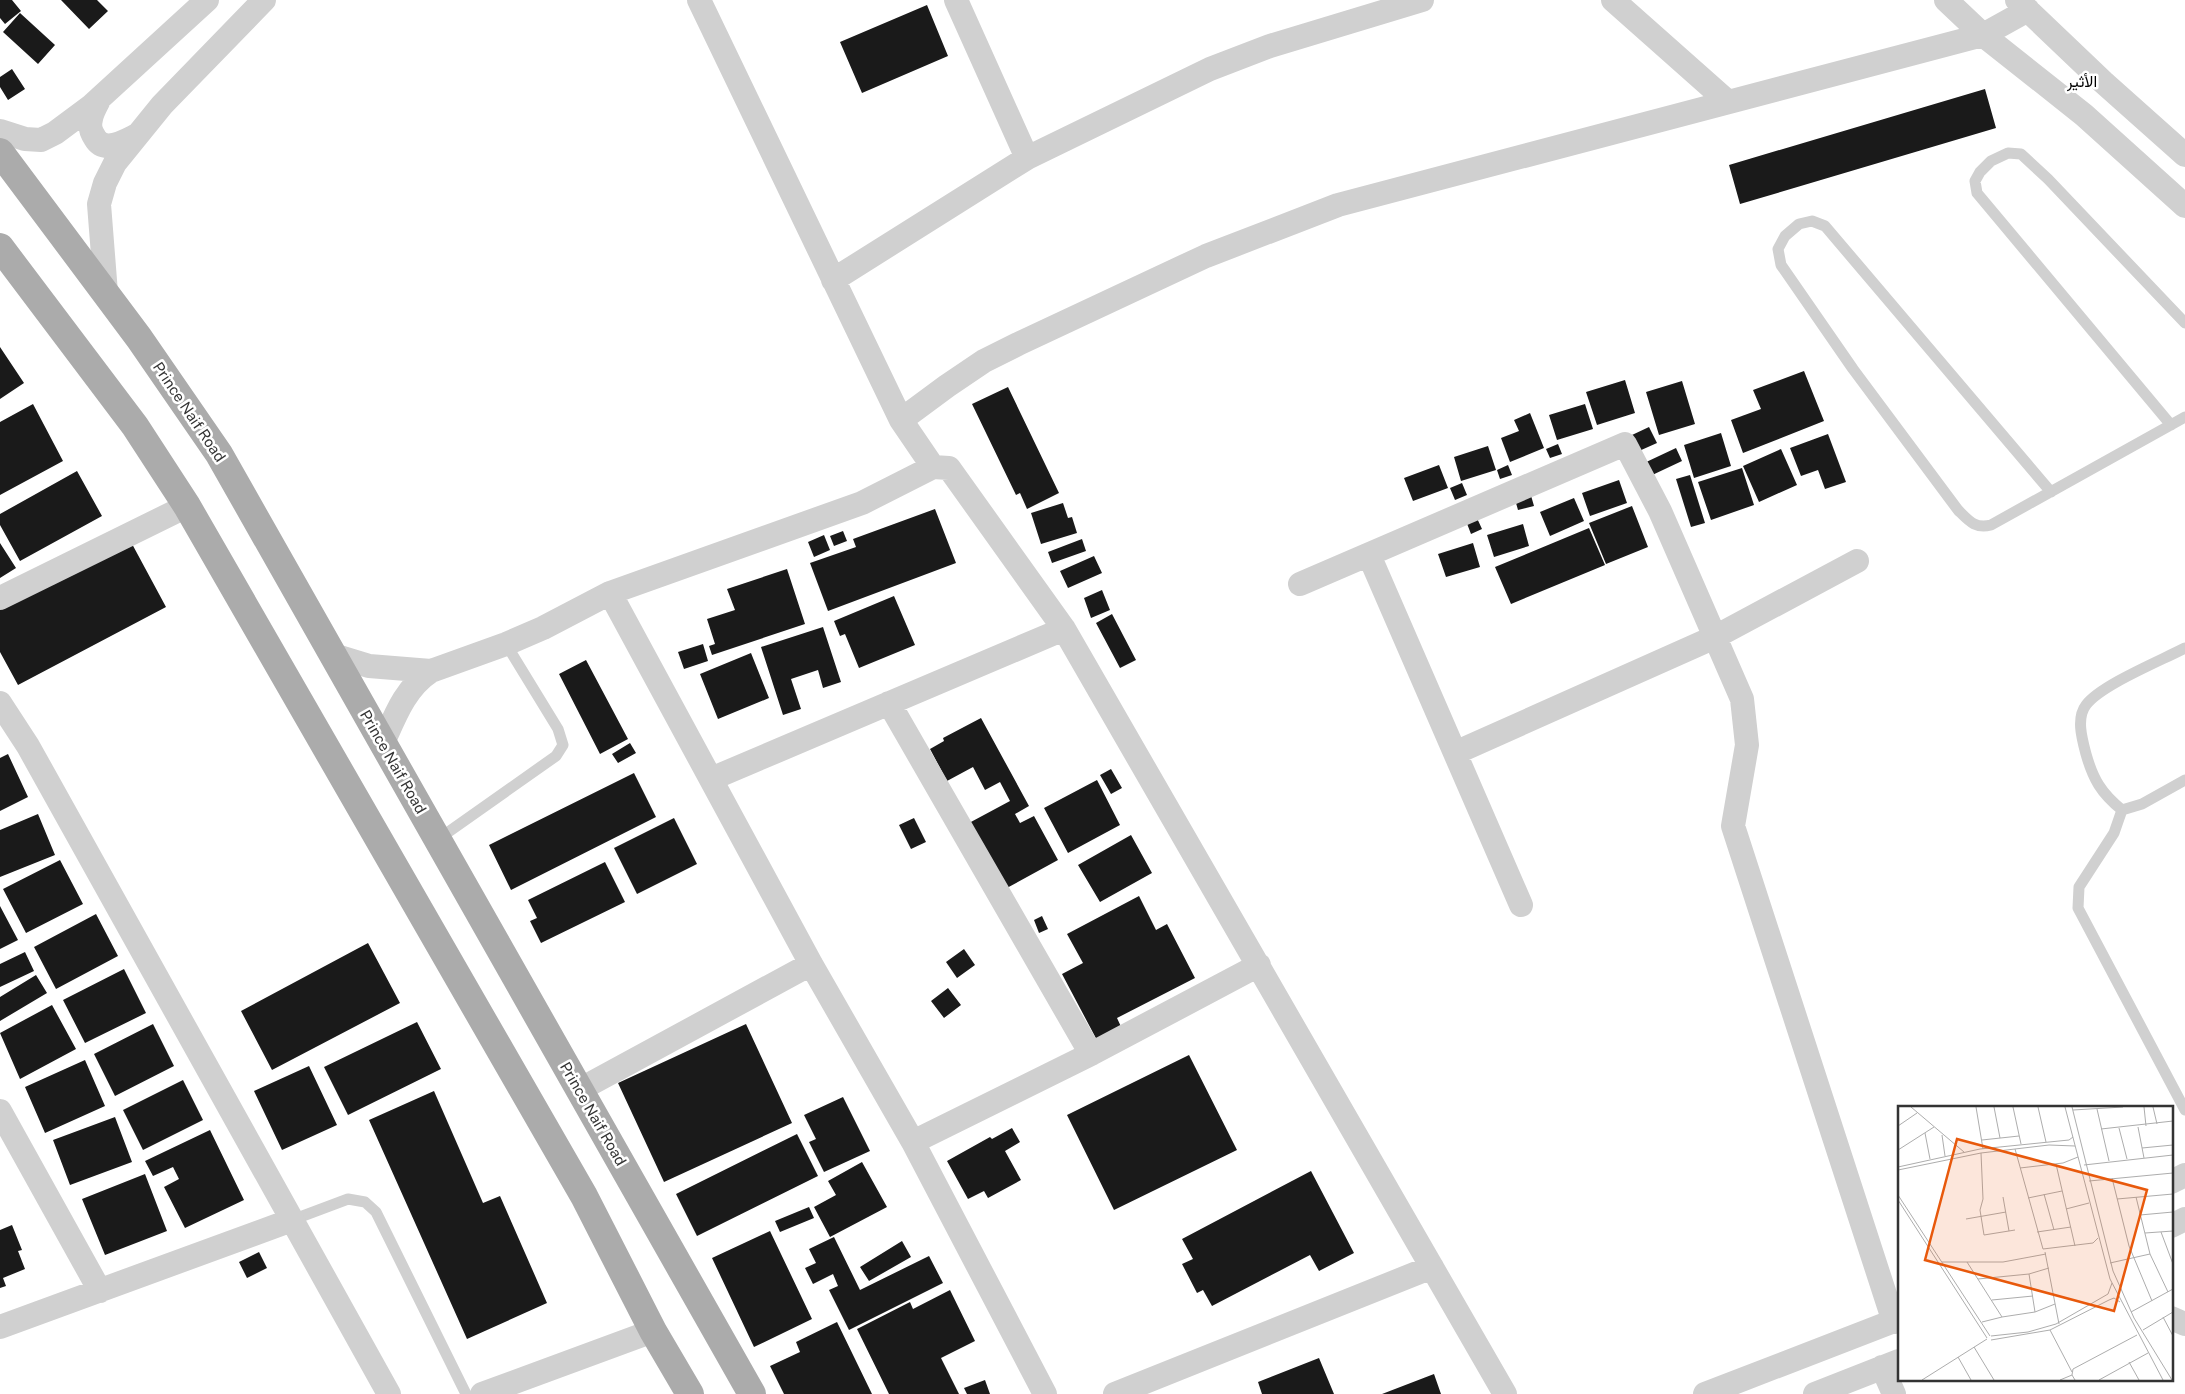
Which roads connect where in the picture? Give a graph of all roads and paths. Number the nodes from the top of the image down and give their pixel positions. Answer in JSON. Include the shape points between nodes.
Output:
{"nodes":[{"id":1,"x":207,"y":0,"type":"edge"},
{"id":2,"x":264,"y":0,"type":"edge"},
{"id":3,"x":699,"y":0,"type":"edge"},
{"id":4,"x":956,"y":0,"type":"edge"},
{"id":5,"x":1422,"y":0,"type":"edge"},
{"id":6,"x":1613,"y":0,"type":"edge"},
{"id":7,"x":1946,"y":0,"type":"edge"},
{"id":8,"x":2022,"y":5,"type":"edge"},
{"id":9,"x":1983,"y":35,"type":"junction"},
{"id":10,"x":100,"y":98,"type":"junction"},
{"id":11,"x":1728,"y":102,"type":"junction"},
{"id":12,"x":0,"y":131,"type":"edge"},
{"id":13,"x":138,"y":135,"type":"junction"},
{"id":14,"x":0,"y":152,"type":"edge"},
{"id":15,"x":2185,"y":155,"type":"edge"},
{"id":16,"x":1027,"y":158,"type":"junction"},
{"id":17,"x":2185,"y":206,"type":"edge"},
{"id":18,"x":0,"y":247,"type":"edge"},
{"id":19,"x":833,"y":280,"type":"junction"},
{"id":20,"x":106,"y":293,"type":"junction"},
{"id":21,"x":2185,"y":323,"type":"edge"},
{"id":22,"x":2185,"y":417,"type":"edge"},
{"id":23,"x":901,"y":420,"type":"junction"},
{"id":24,"x":2171,"y":425,"type":"junction"},
{"id":25,"x":933,"y":467,"type":"junction"},
{"id":26,"x":2051,"y":492,"type":"junction"},
{"id":27,"x":187,"y":506,"type":"junction"},
{"id":28,"x":1369,"y":554,"type":"junction"},
{"id":29,"x":1857,"y":561,"type":"dead end"},
{"id":30,"x":1300,"y":584,"type":"dead end"},
{"id":31,"x":610,"y":593,"type":"junction"},
{"id":32,"x":0,"y":598,"type":"edge"},
{"id":33,"x":1064,"y":629,"type":"junction"},
{"id":34,"x":1715,"y":637,"type":"junction"},
{"id":35,"x":506,"y":644,"type":"junction"},
{"id":36,"x":2185,"y":648,"type":"edge"},
{"id":37,"x":333,"y":655,"type":"junction"},
{"id":38,"x":432,"y":671,"type":"junction"},
{"id":39,"x":889,"y":703,"type":"junction"},
{"id":40,"x":0,"y":704,"type":"edge"},
{"id":41,"x":383,"y":743,"type":"junction"},
{"id":42,"x":1455,"y":753,"type":"junction"},
{"id":43,"x":711,"y":779,"type":"junction"},
{"id":44,"x":2185,"y":780,"type":"edge"},
{"id":45,"x":2122,"y":810,"type":"junction"},
{"id":46,"x":437,"y":840,"type":"junction"},
{"id":47,"x":1521,"y":905,"type":"dead end"},
{"id":48,"x":811,"y":964,"type":"junction"},
{"id":49,"x":1259,"y":966,"type":"junction"},
{"id":50,"x":1091,"y":1054,"type":"junction"},
{"id":51,"x":579,"y":1090,"type":"junction"},
{"id":52,"x":2185,"y":1110,"type":"edge"},
{"id":53,"x":0,"y":1111,"type":"edge"},
{"id":54,"x":913,"y":1142,"type":"junction"},
{"id":55,"x":2185,"y":1175,"type":"edge"},
{"id":56,"x":2172,"y":1182,"type":"edge"},
{"id":57,"x":2185,"y":1219,"type":"edge"},
{"id":58,"x":292,"y":1220,"type":"junction"},
{"id":59,"x":2172,"y":1226,"type":"edge"},
{"id":60,"x":1432,"y":1267,"type":"junction"},
{"id":61,"x":100,"y":1291,"type":"junction"},
{"id":62,"x":2172,"y":1318,"type":"edge"},
{"id":63,"x":1896,"y":1321,"type":"edge"},
{"id":64,"x":2185,"y":1324,"type":"edge"},
{"id":65,"x":0,"y":1327,"type":"edge"},
{"id":66,"x":653,"y":1331,"type":"junction"},
{"id":67,"x":1891,"y":1364,"type":"edge"},
{"id":68,"x":389,"y":1394,"type":"edge"},
{"id":69,"x":466,"y":1394,"type":"edge"},
{"id":70,"x":482,"y":1394,"type":"edge"},
{"id":71,"x":690,"y":1394,"type":"edge"},
{"id":72,"x":752,"y":1394,"type":"edge"},
{"id":73,"x":1045,"y":1394,"type":"edge"},
{"id":74,"x":1115,"y":1394,"type":"edge"},
{"id":75,"x":1505,"y":1394,"type":"edge"},
{"id":76,"x":1706,"y":1394,"type":"edge"},
{"id":77,"x":1815,"y":1394,"type":"edge"},
{"id":78,"x":1894,"y":1394,"type":"edge"}],
"edges":[{"from":1,"to":10,"type":"street"},
{"from":2,"to":13,"type":"street","via":[[162,105]]},
{"from":3,"to":19,"type":"street"},
{"from":4,"to":16,"type":"street"},
{"from":5,"to":16,"type":"street","via":[[1270,46],[1210,69]]},
{"from":6,"to":11,"type":"street"},
{"from":7,"to":9,"type":"street"},
{"from":8,"to":9,"type":"street"},
{"from":8,"to":15,"type":"street"},
{"from":9,"to":11,"type":"street"},
{"from":9,"to":17,"type":"street","via":[[2084,115]]},
{"from":10,"to":12,"type":"street","via":[[55,134],[41,140]]},
{"from":10,"to":13,"type":"street","via":[[90,119],[90,131],[97,141],[105,146]]},
{"from":11,"to":23,"type":"street","via":[[1338,205],[1267,231],[1018,344],[977,366]]},
{"from":13,"to":20,"type":"street","via":[[115,163],[104,183],[98,204]]},
{"from":14,"to":20,"type":"main road","name":"Prince Naif Road"},
{"from":16,"to":19,"type":"street"},
{"from":18,"to":27,"type":"main road","via":[[136,426]]},
{"from":19,"to":23,"type":"street"},
{"from":20,"to":37,"type":"main road","name":"Prince Naif Road","via":[[219,454]]},
{"from":21,"to":24,"type":"lane","via":[[2021,154],[2008,153],[1990,161],[1980,172],[1975,181],[1977,193]]},
{"from":22,"to":24,"type":"lane"},
{"from":23,"to":25,"type":"street"},
{"from":24,"to":26,"type":"lane"},
{"from":25,"to":31,"type":"street","via":[[862,503]]},
{"from":25,"to":33,"type":"street","via":[[949,468]]},
{"from":26,"to":26,"type":"lane","via":[[1825,226],[1812,221],[1799,224],[1785,236],[1778,249],[1781,265],[1853,369],[1958,510],[1972,524],[1981,528],[1991,526]]},
{"from":27,"to":32,"type":"street"},
{"from":27,"to":66,"type":"main road","via":[[584,1196]]},
{"from":28,"to":30,"type":"street"},
{"from":28,"to":34,"type":"street","via":[[1625,444],[1660,511]]},
{"from":28,"to":42,"type":"street"},
{"from":29,"to":34,"type":"street"},
{"from":31,"to":35,"type":"street"},
{"from":31,"to":43,"type":"street"},
{"from":33,"to":39,"type":"street"},
{"from":33,"to":49,"type":"street"},
{"from":34,"to":42,"type":"street"},
{"from":34,"to":63,"type":"street","via":[[1742,699],[1747,745],[1733,826]]},
{"from":35,"to":38,"type":"street"},
{"from":35,"to":46,"type":"lane","via":[[558,729],[563,745],[556,756]]},
{"from":36,"to":45,"type":"lane","via":[[2103,690],[2085,706],[2080,722],[2092,773],[2106,797]]},
{"from":37,"to":38,"type":"street","via":[[369,666]]},
{"from":37,"to":41,"type":"main road","name":"Prince Naif Road"},
{"from":38,"to":41,"type":"street","via":[[421,678],[399,705]]},
{"from":39,"to":43,"type":"street"},
{"from":39,"to":50,"type":"street"},
{"from":40,"to":58,"type":"street","via":[[28,746]]},
{"from":41,"to":46,"type":"main road","name":"Prince Naif Road"},
{"from":42,"to":47,"type":"street"},
{"from":43,"to":48,"type":"street"},
{"from":44,"to":45,"type":"lane","via":[[2142,804]]},
{"from":45,"to":52,"type":"lane","via":[[2114,833],[2079,887],[2078,908]]},
{"from":46,"to":51,"type":"main road","name":"Prince Naif Road"},
{"from":48,"to":51,"type":"street"},
{"from":48,"to":54,"type":"street"},
{"from":49,"to":50,"type":"street"},
{"from":49,"to":60,"type":"street"},
{"from":50,"to":54,"type":"street"},
{"from":51,"to":72,"type":"main road","name":"Prince Naif Road"},
{"from":53,"to":61,"type":"street"},
{"from":54,"to":73,"type":"street"},
{"from":55,"to":56,"type":"street"},
{"from":57,"to":59,"type":"street"},
{"from":58,"to":61,"type":"street"},
{"from":58,"to":68,"type":"street"},
{"from":58,"to":69,"type":"lane","via":[[348,1199],[365,1202],[376,1212]]},
{"from":60,"to":74,"type":"street"},
{"from":60,"to":75,"type":"street"},
{"from":61,"to":65,"type":"street"},
{"from":62,"to":64,"type":"street"},
{"from":63,"to":76,"type":"street"},
{"from":66,"to":70,"type":"street"},
{"from":66,"to":71,"type":"main road"},
{"from":67,"to":77,"type":"street"},
{"from":67,"to":78,"type":"street"}]}
